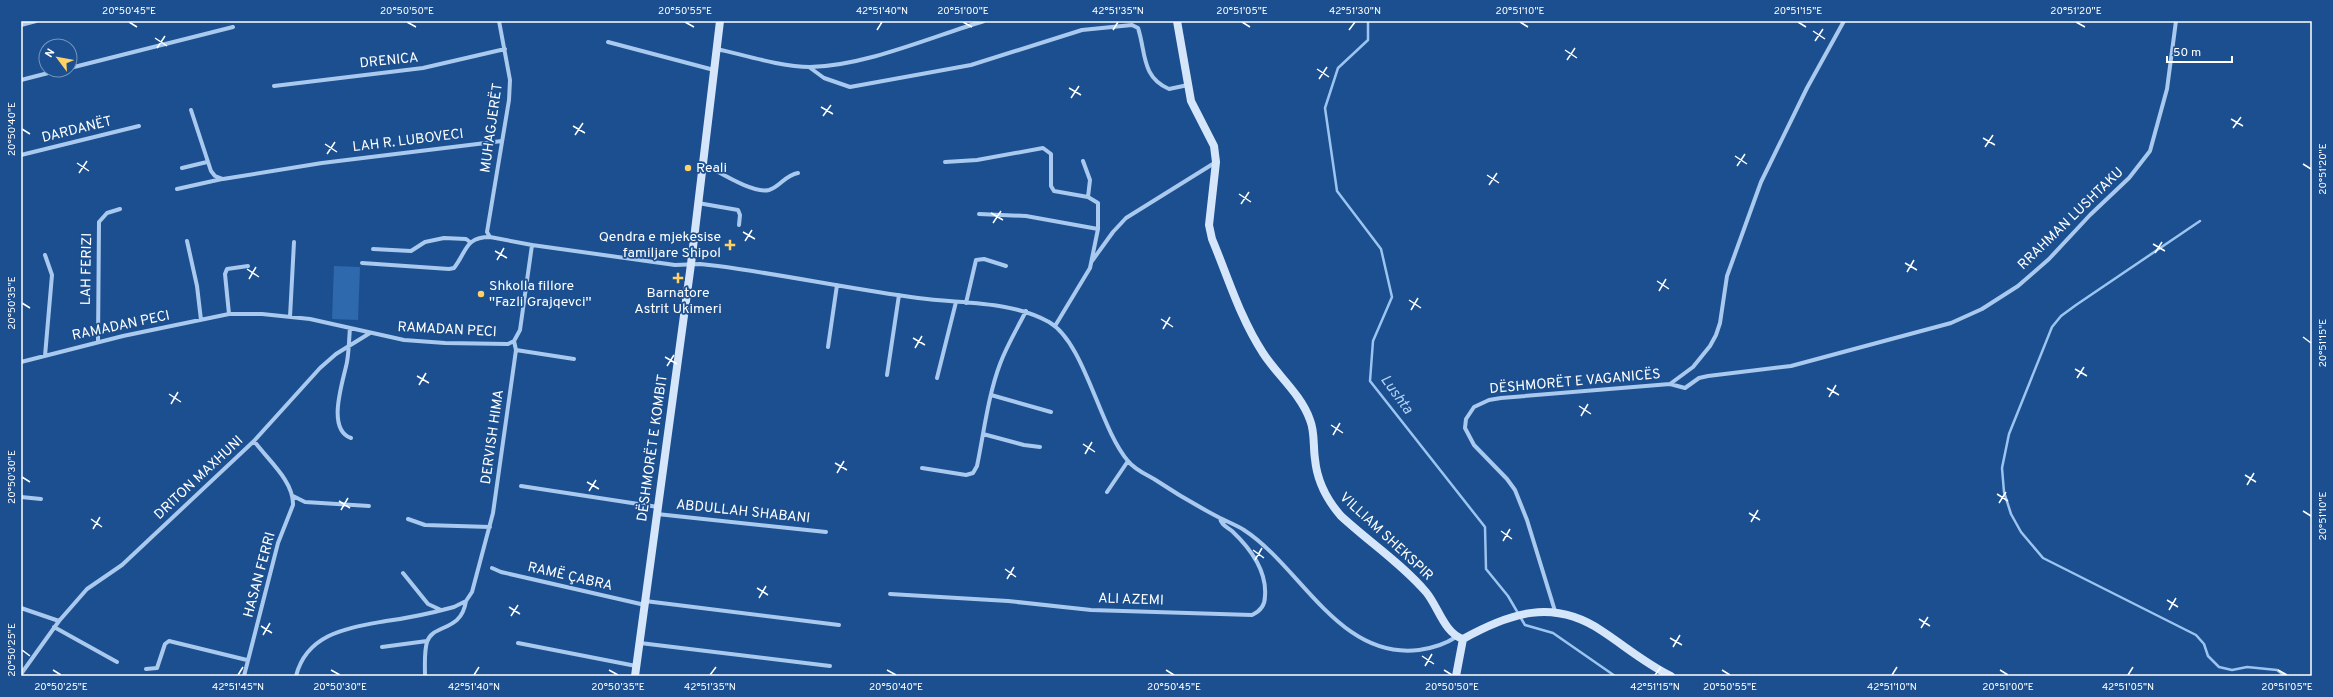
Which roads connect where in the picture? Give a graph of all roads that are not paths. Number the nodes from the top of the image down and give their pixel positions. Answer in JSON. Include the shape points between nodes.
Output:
{"nodes":[{"id":1,"x":36,"y":21,"type":"edge"},
{"id":2,"x":499,"y":21,"type":"edge"},
{"id":3,"x":720,"y":21,"type":"edge"},
{"id":4,"x":984,"y":21,"type":"edge"},
{"id":5,"x":1177,"y":21,"type":"edge"},
{"id":6,"x":1844,"y":21,"type":"edge"},
{"id":7,"x":2176,"y":21,"type":"edge"},
{"id":8,"x":21,"y":25,"type":"edge"},
{"id":9,"x":233,"y":27,"type":"dead end"},
{"id":10,"x":608,"y":42,"type":"dead end"},
{"id":11,"x":505,"y":48,"type":"junction"},
{"id":12,"x":717,"y":49,"type":"junction"},
{"id":13,"x":78,"y":66,"type":"edge"},
{"id":14,"x":810,"y":67,"type":"junction"},
{"id":15,"x":714,"y":70,"type":"junction"},
{"id":16,"x":38,"y":76,"type":"edge"},
{"id":17,"x":21,"y":80,"type":"edge"},
{"id":18,"x":1188,"y":85,"type":"junction"},
{"id":19,"x":274,"y":86,"type":"dead end"},
{"id":20,"x":191,"y":110,"type":"dead end"},
{"id":21,"x":139,"y":126,"type":"dead end"},
{"id":22,"x":502,"y":140,"type":"junction"},
{"id":23,"x":21,"y":155,"type":"edge"},
{"id":24,"x":1083,"y":161,"type":"dead end"},
{"id":25,"x":207,"y":162,"type":"junction"},
{"id":26,"x":945,"y":162,"type":"dead end"},
{"id":27,"x":1216,"y":162,"type":"junction"},
{"id":28,"x":702,"y":164,"type":"junction"},
{"id":29,"x":182,"y":168,"type":"dead end"},
{"id":30,"x":798,"y":173,"type":"dead end"},
{"id":31,"x":223,"y":179,"type":"junction"},
{"id":32,"x":177,"y":189,"type":"dead end"},
{"id":33,"x":1088,"y":197,"type":"junction"},
{"id":34,"x":698,"y":203,"type":"junction"},
{"id":35,"x":120,"y":209,"type":"dead end"},
{"id":36,"x":979,"y":214,"type":"dead end"},
{"id":37,"x":739,"y":225,"type":"dead end"},
{"id":38,"x":1098,"y":228,"type":"junction"},
{"id":39,"x":490,"y":237,"type":"junction"},
{"id":40,"x":187,"y":241,"type":"dead end"},
{"id":41,"x":294,"y":242,"type":"dead end"},
{"id":42,"x":470,"y":242,"type":"junction"},
{"id":43,"x":532,"y":245,"type":"junction"},
{"id":44,"x":374,"y":249,"type":"dead end"},
{"id":45,"x":45,"y":255,"type":"dead end"},
{"id":46,"x":1092,"y":262,"type":"junction"},
{"id":47,"x":362,"y":263,"type":"dead end"},
{"id":48,"x":690,"y":264,"type":"junction"},
{"id":49,"x":248,"y":266,"type":"dead end"},
{"id":50,"x":1006,"y":266,"type":"dead end"},
{"id":51,"x":837,"y":285,"type":"junction"},
{"id":52,"x":899,"y":295,"type":"junction"},
{"id":53,"x":956,"y":302,"type":"junction"},
{"id":54,"x":966,"y":302,"type":"junction"},
{"id":55,"x":1026,"y":311,"type":"junction"},
{"id":56,"x":229,"y":314,"type":"junction"},
{"id":57,"x":290,"y":317,"type":"junction"},
{"id":58,"x":201,"y":320,"type":"junction"},
{"id":59,"x":1055,"y":326,"type":"junction"},
{"id":60,"x":350,"y":328,"type":"junction"},
{"id":61,"x":370,"y":333,"type":"junction"},
{"id":62,"x":98,"y":342,"type":"junction"},
{"id":63,"x":514,"y":342,"type":"junction"},
{"id":64,"x":348,"y":346,"type":"junction"},
{"id":65,"x":828,"y":346,"type":"dead end"},
{"id":66,"x":516,"y":350,"type":"junction"},
{"id":67,"x":45,"y":356,"type":"junction"},
{"id":68,"x":574,"y":359,"type":"dead end"},
{"id":69,"x":21,"y":362,"type":"edge"},
{"id":70,"x":887,"y":375,"type":"dead end"},
{"id":71,"x":937,"y":378,"type":"dead end"},
{"id":72,"x":1670,"y":384,"type":"junction"},
{"id":73,"x":991,"y":395,"type":"junction"},
{"id":74,"x":1051,"y":412,"type":"dead end"},
{"id":75,"x":983,"y":434,"type":"junction"},
{"id":76,"x":351,"y":438,"type":"dead end"},
{"id":77,"x":254,"y":441,"type":"junction"},
{"id":78,"x":1040,"y":447,"type":"dead end"},
{"id":79,"x":1128,"y":461,"type":"junction"},
{"id":80,"x":922,"y":468,"type":"dead end"},
{"id":81,"x":521,"y":486,"type":"dead end"},
{"id":82,"x":1107,"y":492,"type":"dead end"},
{"id":83,"x":293,"y":496,"type":"junction"},
{"id":84,"x":21,"y":497,"type":"edge"},
{"id":85,"x":41,"y":498,"type":"dead end"},
{"id":86,"x":369,"y":506,"type":"dead end"},
{"id":87,"x":658,"y":510,"type":"junction"},
{"id":88,"x":1220,"y":518,"type":"junction"},
{"id":89,"x":408,"y":519,"type":"dead end"},
{"id":90,"x":490,"y":527,"type":"junction"},
{"id":91,"x":826,"y":532,"type":"dead end"},
{"id":92,"x":492,"y":568,"type":"dead end"},
{"id":93,"x":403,"y":574,"type":"dead end"},
{"id":94,"x":890,"y":594,"type":"dead end"},
{"id":95,"x":466,"y":601,"type":"junction"},
{"id":96,"x":645,"y":603,"type":"junction"},
{"id":97,"x":21,"y":608,"type":"edge"},
{"id":98,"x":441,"y":610,"type":"junction"},
{"id":99,"x":1551,"y":612,"type":"junction"},
{"id":100,"x":59,"y":621,"type":"junction"},
{"id":101,"x":839,"y":625,"type":"dead end"},
{"id":102,"x":54,"y":627,"type":"junction"},
{"id":103,"x":1459,"y":638,"type":"junction"},
{"id":104,"x":427,"y":641,"type":"junction"},
{"id":105,"x":518,"y":643,"type":"dead end"},
{"id":106,"x":640,"y":643,"type":"junction"},
{"id":107,"x":382,"y":647,"type":"dead end"},
{"id":108,"x":247,"y":660,"type":"junction"},
{"id":109,"x":117,"y":662,"type":"dead end"},
{"id":110,"x":636,"y":666,"type":"junction"},
{"id":111,"x":830,"y":666,"type":"dead end"},
{"id":112,"x":146,"y":669,"type":"dead end"},
{"id":113,"x":21,"y":674,"type":"edge"},
{"id":114,"x":244,"y":676,"type":"edge"},
{"id":115,"x":296,"y":676,"type":"edge"},
{"id":116,"x":425,"y":676,"type":"edge"},
{"id":117,"x":635,"y":676,"type":"edge"},
{"id":118,"x":1456,"y":676,"type":"edge"},
{"id":119,"x":1671,"y":676,"type":"edge"}],
"edges":[{"from":1,"to":8,"type":"street"},
{"from":2,"to":11,"type":"street","name":"MUHAGJERËT"},
{"from":3,"to":12,"type":"street","name":"DËSHMORËT E KOMBIT"},
{"from":4,"to":14,"type":"street","via":[[876,54]]},
{"from":5,"to":18,"type":"street","name":"VILLIAM SHEKSPIR"},
{"from":6,"to":72,"type":"street","name":"DËSHMORËT E VAGANICËS","via":[[1807,88],[1754,199],[1727,276],[1716,335],[1693,367]]},
{"from":7,"to":72,"type":"street","name":"RRAHMAN LUSHTAKU","via":[[2167,89],[2150,151],[2129,178],[2049,259],[2018,286],[1982,309],[1951,323],[1790,366],[1708,376],[1699,378],[1685,388]]},
{"from":9,"to":13,"type":"street"},
{"from":10,"to":15,"type":"street"},
{"from":11,"to":19,"type":"street","name":"DRENICA","via":[[423,68]]},
{"from":11,"to":22,"type":"street","name":"MUHAGJERËT","via":[[510,80]]},
{"from":12,"to":14,"type":"street"},
{"from":12,"to":15,"type":"street","name":"DËSHMORËT E KOMBIT"},
{"from":14,"to":18,"type":"street","via":[[824,78],[850,87],[971,65],[1082,30],[1132,25],[1138,28],[1145,64],[1152,78],[1169,89]]},
{"from":15,"to":28,"type":"street","name":"DËSHMORËT E KOMBIT"},
{"from":16,"to":17,"type":"street"},
{"from":18,"to":27,"type":"street","name":"VILLIAM SHEKSPIR","via":[[1194,107],[1214,146]]},
{"from":20,"to":25,"type":"street"},
{"from":21,"to":23,"type":"street","name":"DARDANËT"},
{"from":22,"to":31,"type":"street","name":"LAH R. LUBOVECI"},
{"from":22,"to":39,"type":"street","name":"MUHAGJERËT","via":[[486,232]]},
{"from":24,"to":33,"type":"street","via":[[1089,173]]},
{"from":25,"to":29,"type":"street"},
{"from":25,"to":31,"type":"street","via":[[215,176]]},
{"from":26,"to":33,"type":"street","via":[[977,160],[1043,148],[1051,154],[1051,186],[1054,192]]},
{"from":27,"to":46,"type":"street","via":[[1126,218]]},
{"from":27,"to":103,"type":"street","name":"VILLIAM SHEKSPIR","via":[[1209,225],[1212,239],[1248,327],[1262,352],[1311,420],[1315,459],[1324,491],[1341,516],[1426,592],[1446,624]]},
{"from":28,"to":30,"type":"street","via":[[739,182],[764,190],[776,186],[791,174]]},
{"from":28,"to":34,"type":"street","name":"DËSHMORËT E KOMBIT"},
{"from":31,"to":32,"type":"street","name":"LAH R. LUBOVECI"},
{"from":33,"to":38,"type":"street","via":[[1098,203]]},
{"from":34,"to":37,"type":"street","via":[[738,210]]},
{"from":34,"to":48,"type":"street","name":"DËSHMORËT E KOMBIT"},
{"from":35,"to":62,"type":"street","name":"LAH FERIZI","via":[[107,213],[99,222]]},
{"from":36,"to":38,"type":"street","via":[[1026,216]]},
{"from":38,"to":46,"type":"street"},
{"from":39,"to":42,"type":"street","via":[[475,238]]},
{"from":39,"to":43,"type":"street"},
{"from":40,"to":58,"type":"street"},
{"from":41,"to":57,"type":"street"},
{"from":42,"to":44,"type":"street","via":[[466,239],[444,238],[425,242],[410,251]]},
{"from":42,"to":47,"type":"street","via":[[454,268],[449,269]]},
{"from":43,"to":48,"type":"street","via":[[675,266]]},
{"from":43,"to":63,"type":"street","name":"RAMADAN PECI","via":[[520,330]]},
{"from":45,"to":67,"type":"street","via":[[52,275]]},
{"from":46,"to":59,"type":"street"},
{"from":48,"to":51,"type":"street","via":[[754,271]]},
{"from":48,"to":87,"type":"street","name":"DËSHMORËT E KOMBIT"},
{"from":49,"to":56,"type":"street","via":[[232,267],[227,269],[225,274]]},
{"from":50,"to":54,"type":"street","via":[[984,259],[976,260]]},
{"from":51,"to":52,"type":"street"},
{"from":51,"to":65,"type":"street"},
{"from":52,"to":53,"type":"street"},
{"from":52,"to":70,"type":"street"},
{"from":53,"to":54,"type":"street"},
{"from":53,"to":71,"type":"street"},
{"from":54,"to":55,"type":"street"},
{"from":55,"to":59,"type":"street"},
{"from":55,"to":73,"type":"street","via":[[1006,350]]},
{"from":56,"to":57,"type":"street","name":"RAMADAN PECI"},
{"from":56,"to":58,"type":"street","name":"RAMADAN PECI"},
{"from":57,"to":60,"type":"street","name":"RAMADAN PECI"},
{"from":58,"to":62,"type":"street","name":"RAMADAN PECI"},
{"from":59,"to":79,"type":"street","via":[[1075,352],[1106,421]]},
{"from":60,"to":61,"type":"street","name":"RAMADAN PECI"},
{"from":60,"to":64,"type":"street"},
{"from":61,"to":63,"type":"street","name":"RAMADAN PECI","via":[[404,340],[445,343]]},
{"from":61,"to":64,"type":"street","name":"DRITON MAXHUNI"},
{"from":62,"to":67,"type":"street","name":"RAMADAN PECI"},
{"from":63,"to":66,"type":"street","name":"DERVISH HIMA"},
{"from":64,"to":76,"type":"street","via":[[338,419],[345,436]]},
{"from":64,"to":77,"type":"street","name":"DRITON MAXHUNI","via":[[320,368]]},
{"from":66,"to":68,"type":"street"},
{"from":66,"to":90,"type":"street","name":"DERVISH HIMA"},
{"from":67,"to":69,"type":"street","name":"RAMADAN PECI"},
{"from":72,"to":99,"type":"street","name":"DËSHMORËT E VAGANICËS","via":[[1501,398],[1481,403],[1469,412],[1465,428],[1468,437],[1507,479],[1520,503]]},
{"from":73,"to":74,"type":"street"},
{"from":73,"to":75,"type":"street"},
{"from":75,"to":78,"type":"street"},
{"from":75,"to":80,"type":"street","via":[[977,466],[973,473],[966,475]]},
{"from":77,"to":83,"type":"street"},
{"from":77,"to":100,"type":"street","name":"DRITON MAXHUNI","via":[[122,565],[87,589]]},
{"from":79,"to":82,"type":"street"},
{"from":79,"to":88,"type":"street","via":[[1164,486]]},
{"from":81,"to":87,"type":"street","name":"ABDULLAH SHABANI"},
{"from":83,"to":86,"type":"street","via":[[305,502]]},
{"from":83,"to":108,"type":"street","name":"HASAN FERRI","via":[[293,505],[278,543]]},
{"from":84,"to":85,"type":"street"},
{"from":87,"to":91,"type":"street","name":"ABDULLAH SHABANI"},
{"from":87,"to":96,"type":"street","name":"DËSHMORËT E KOMBIT"},
{"from":88,"to":94,"type":"street","name":"ALI AZEMI","via":[[1222,524],[1249,549],[1264,577],[1266,588],[1263,607],[1252,615],[1091,610],[1008,601]]},
{"from":88,"to":103,"type":"street","via":[[1258,540],[1319,605],[1367,641],[1395,651],[1410,651],[1439,646]]},
{"from":89,"to":90,"type":"street","via":[[426,525]]},
{"from":90,"to":95,"type":"street","name":"DERVISH HIMA","via":[[477,581]]},
{"from":92,"to":96,"type":"street","name":"RAMË ÇABRA","via":[[594,595]]},
{"from":93,"to":98,"type":"street","via":[[428,604]]},
{"from":95,"to":98,"type":"street"},
{"from":95,"to":104,"type":"street","name":"DERVISH HIMA","via":[[457,620],[433,633]]},
{"from":96,"to":101,"type":"street"},
{"from":96,"to":106,"type":"street","name":"DËSHMORËT E KOMBIT"},
{"from":97,"to":100,"type":"street"},
{"from":98,"to":115,"type":"street","via":[[340,630],[312,647]]},
{"from":99,"to":103,"type":"street","via":[[1509,617]]},
{"from":99,"to":119,"type":"street","via":[[1565,613],[1601,630]]},
{"from":100,"to":102,"type":"street","name":"DRITON MAXHUNI"},
{"from":102,"to":109,"type":"street"},
{"from":102,"to":113,"type":"street","name":"DRITON MAXHUNI"},
{"from":103,"to":118,"type":"street"},
{"from":104,"to":107,"type":"street"},
{"from":104,"to":116,"type":"street"},
{"from":105,"to":110,"type":"street"},
{"from":106,"to":110,"type":"street","name":"DËSHMORËT E KOMBIT"},
{"from":106,"to":111,"type":"street"},
{"from":108,"to":112,"type":"street","via":[[169,641],[165,644],[157,668]]},
{"from":108,"to":114,"type":"street","name":"HASAN FERRI"},
{"from":110,"to":117,"type":"street","name":"DËSHMORËT E KOMBIT"}]}
